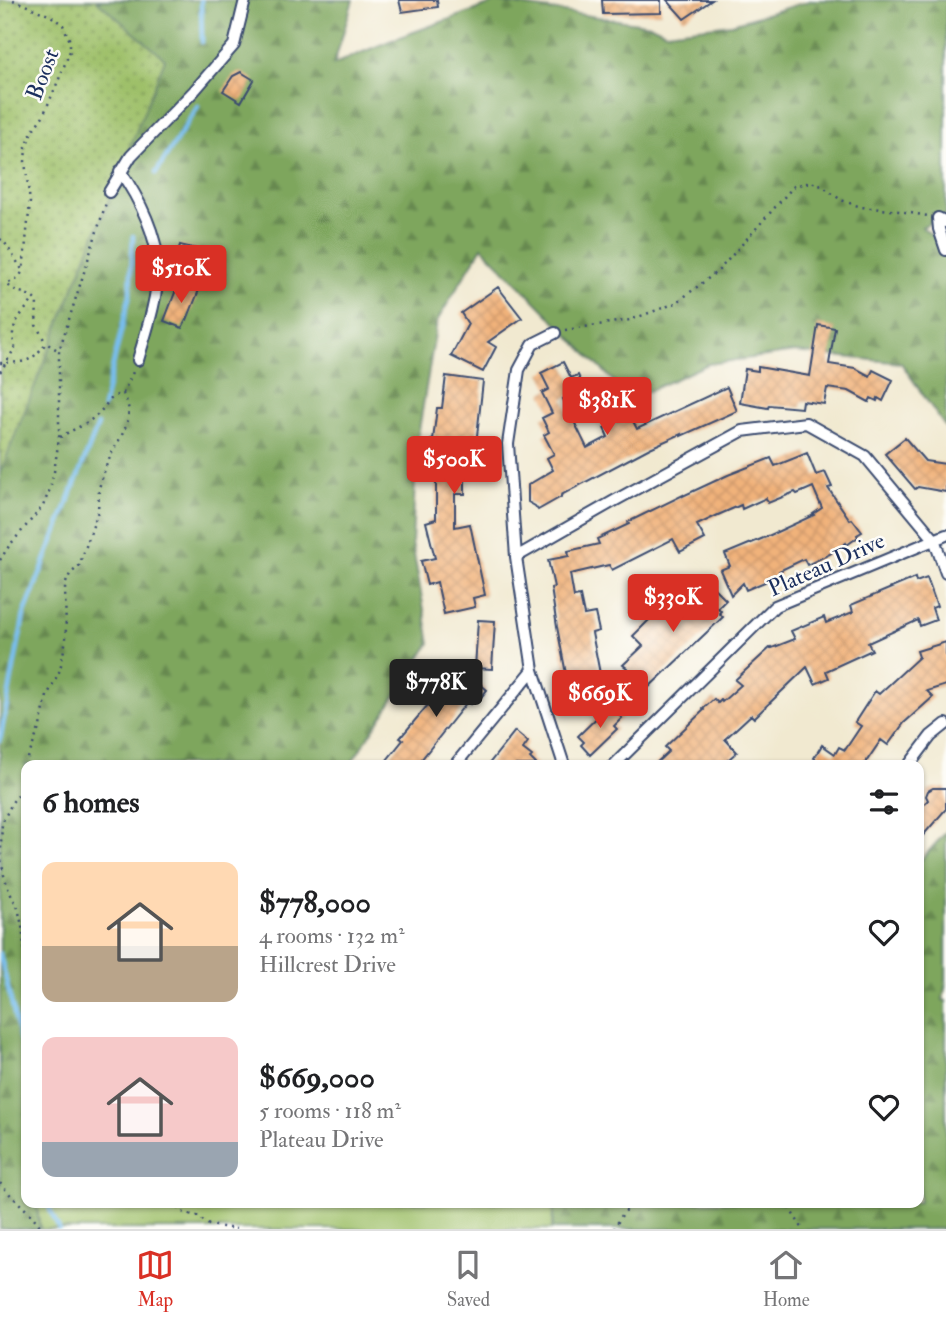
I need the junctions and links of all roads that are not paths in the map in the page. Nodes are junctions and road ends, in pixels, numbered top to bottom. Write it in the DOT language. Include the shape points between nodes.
graph roads {
  1 [pos="245,0"];
  2 [pos="120,172"];
  3 [pos="109,192"];
  4 [pos="942,220"];
  5 [pos="946,250"];
  6 [pos="555,333"];
  7 [pos="138,360"];
  8 [pos="946,535"];
  9 [pos="934,539"];
  10 [pos="516,557"];
  11 [pos="946,573"];
  12 [pos="533,670"];
  13 [pos="946,724"];
  14 [pos="459,760"];
  15 [pos="562,760"];
  16 [pos="619,760"];
  17 [pos="913,760"];
  1 -- 2 [label="street" via="234,45"];
  2 -- 3 [label="street"];
  2 -- 7 [label="street" via="134,190 157,253 155,296"];
  4 -- 5 [label="street" via="939,229"];
  6 -- 10 [label="street" via="533,344 519,370 509,444"];
  8 -- 9 [label="street, Plateau Drive"];
  9 -- 10 [label="street" via="865,456 807,424 742,431"];
  9 -- 11 [label="street"];
  9 -- 16 [label="street, Plateau Drive" via="775,606"];
  10 -- 12 [label="street"];
  12 -- 14 [label="street"];
  12 -- 15 [label="street"];
  13 -- 17 [label="street"];
}
